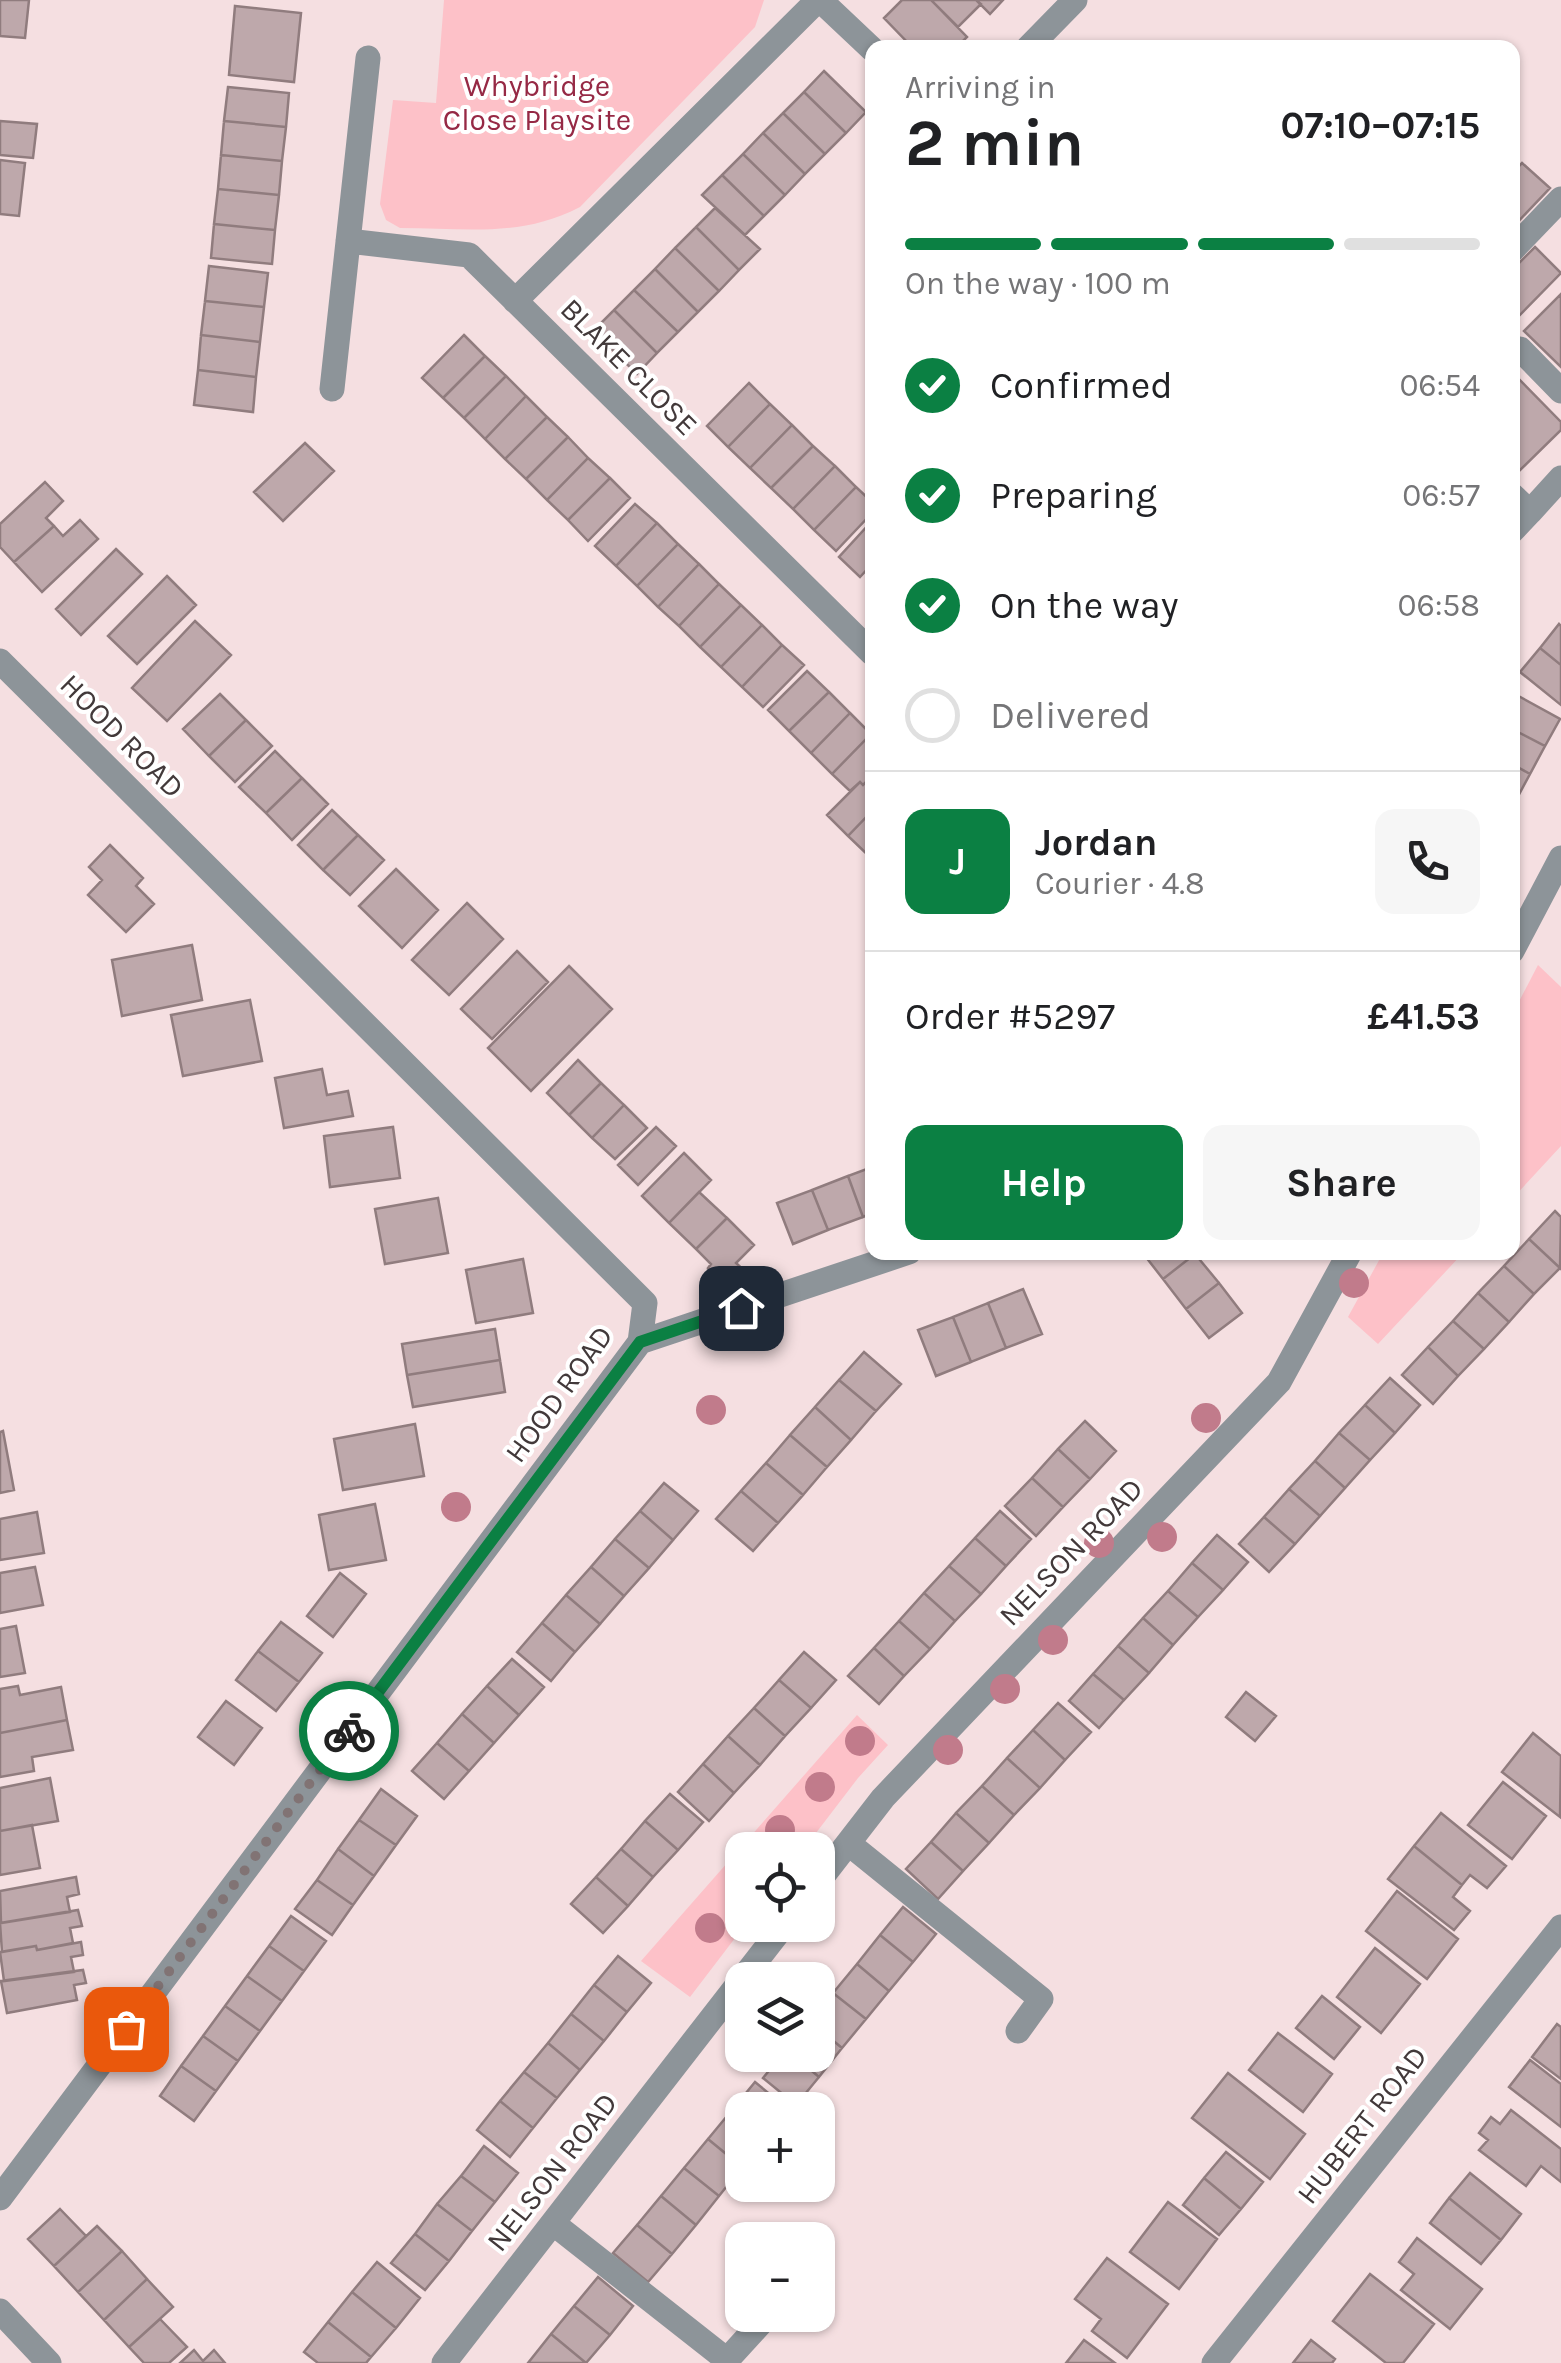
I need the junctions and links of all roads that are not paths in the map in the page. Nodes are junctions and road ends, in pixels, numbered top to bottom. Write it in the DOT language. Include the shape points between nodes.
graph roads {
  1 [pos="819,0"];
  2 [pos="1075,0"];
  3 [pos="1036,40"];
  4 [pos="865,43"];
  5 [pos="368,58"];
  6 [pos="1561,199"];
  7 [pos="348,241"];
  8 [pos="1520,242"];
  9 [pos="515,301"];
  10 [pos="1520,349"];
  11 [pos="332,389"];
  12 [pos="1561,392"];
  13 [pos="1561,478"];
  14 [pos="1520,510"];
  15 [pos="865,647"];
  16 [pos="0,661"];
  17 [pos="1561,858"];
  18 [pos="1520,915"];
  19 [pos="886,1260"];
  20 [pos="1346,1260"];
  21 [pos="640,1342"];
  22 [pos="848,1843"];
  23 [pos="835,1860"];
  24 [pos="1561,1927"];
  25 [pos="771,1942"];
  26 [pos="1018,2031"];
  27 [pos="0,2198"];
  28 [pos="554,2224"];
  29 [pos="0,2311"];
  30 [pos="752,2332"];
  31 [pos="50,2363"];
  32 [pos="444,2363"];
  33 [pos="1214,2363"];
  1 -- 4 [label="street"];
  1 -- 9 [label="street, BLAKE CLOSE"];
  2 -- 3 [label="street"];
  5 -- 7 [label="street"];
  6 -- 8 [label="street"];
  7 -- 9 [label="street" via="469,255"];
  7 -- 11 [label="street"];
  9 -- 15 [label="street, BLAKE CLOSE"];
  10 -- 12 [label="street"];
  13 -- 14 [label="street"];
  16 -- 21 [label="street, HOOD ROAD" via="646,1303"];
  17 -- 18 [label="street"];
  19 -- 21 [label="street"];
  20 -- 22 [label="street, NELSON ROAD" via="1278,1382 882,1798"];
  21 -- 27 [label="street, HOOD ROAD"];
  22 -- 23 [label="street, NELSON ROAD"];
  22 -- 26 [label="street" via="1041,1999"];
  24 -- 33 [label="street, HUBERT ROAD"];
  25 -- 28 [label="street, NELSON ROAD"];
  28 -- 30 [label="street" via="726,2360"];
  28 -- 32 [label="street, NELSON ROAD"];
  29 -- 31 [label="street"];
}
